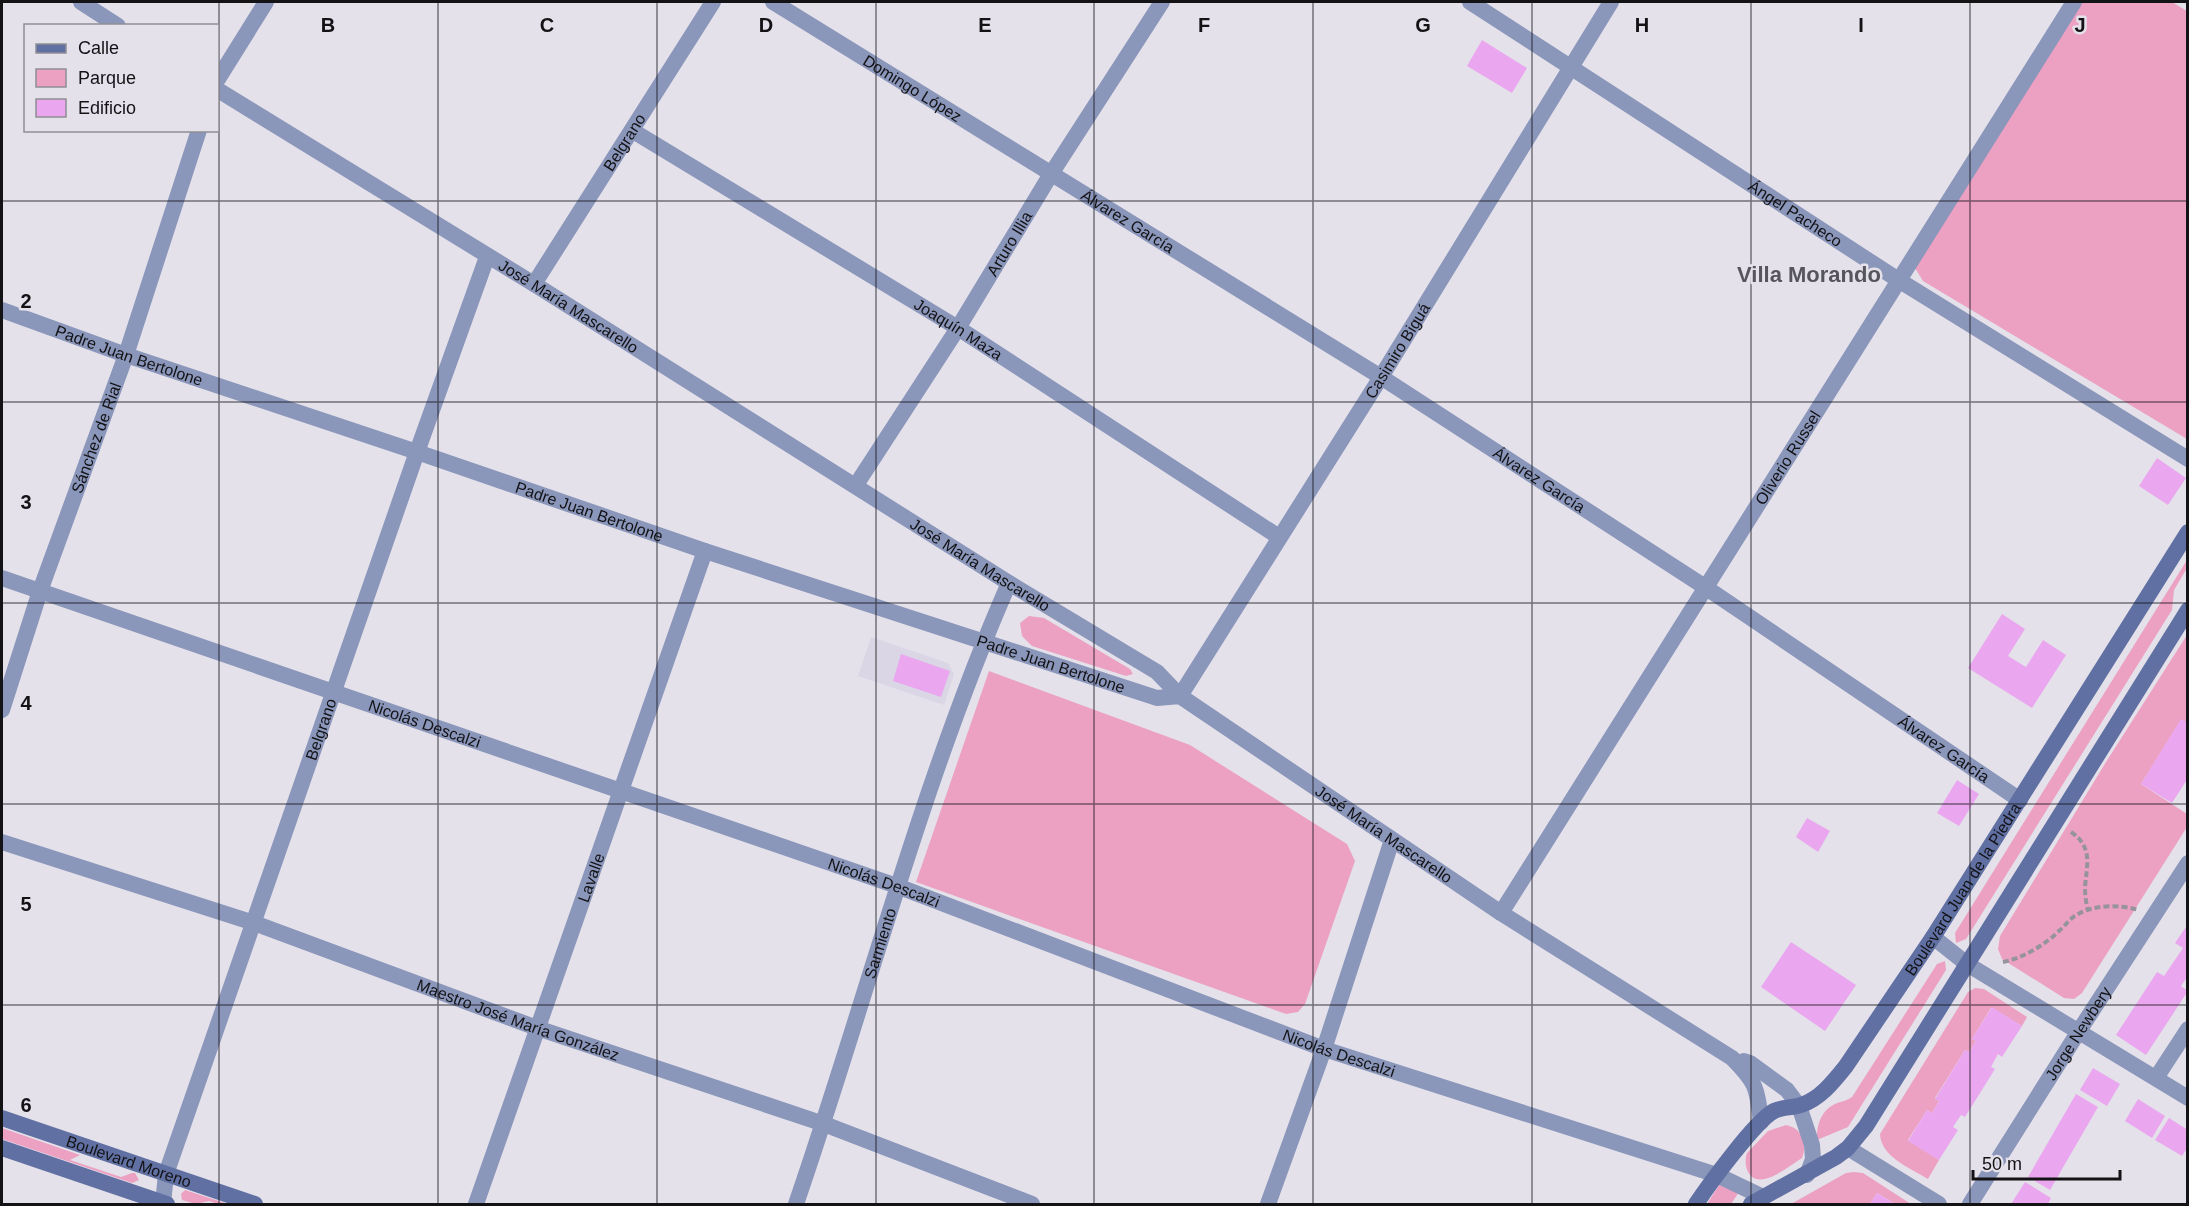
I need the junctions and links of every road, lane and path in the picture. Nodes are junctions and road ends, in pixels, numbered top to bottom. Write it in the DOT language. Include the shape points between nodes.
graph roads {
  1 [pos="81,2"];
  2 [pos="266,2"];
  3 [pos="713,2"];
  4 [pos="772,2"];
  5 [pos="1162,2"];
  6 [pos="1470,2"];
  7 [pos="1611,2"];
  8 [pos="2074,2"];
  9 [pos="115,24"];
  10 [pos="1571,67"];
  11 [pos="219,77"];
  12 [pos="219,91"];
  13 [pos="633,131"];
  14 [pos="197,132"];
  15 [pos="1051,174"];
  16 [pos="487,256"];
  17 [pos="1900,280"];
  18 [pos="534,284"];
  19 [pos="2,310"];
  20 [pos="958,328"];
  21 [pos="126,355"];
  22 [pos="1381,377"];
  23 [pos="417,452"];
  24 [pos="2187,459"];
  25 [pos="856,485"];
  26 [pos="2187,532"];
  27 [pos="1279,537"];
  28 [pos="705,551"];
  29 [pos="2,578"];
  30 [pos="1009,583"];
  31 [pos="1705,587"];
  32 [pos="40,591"];
  33 [pos="2187,610"];
  34 [pos="983,643"];
  35 [pos="334,692"];
  36 [pos="1180,696"];
  37 [pos="2,710"];
  38 [pos="622,792"];
  39 [pos="2020,800"];
  40 [pos="2071,832"];
  41 [pos="1392,840"];
  42 [pos="2,842"];
  43 [pos="2187,863"];
  44 [pos="897,886"];
  45 [pos="2088,911"];
  46 [pos="1501,913"];
  47 [pos="2153,916"];
  48 [pos="254,923"];
  49 [pos="1933,937"];
  50 [pos="2002,962"];
  51 [pos="1967,964"];
  52 [pos="537,1029"];
  53 [pos="2187,1029"];
  54 [pos="2079,1030"];
  55 [pos="1324,1048"];
  56 [pos="1732,1058"];
  57 [pos="2156,1078"];
  58 [pos="2187,1098"];
  59 [pos="1799,1106"];
  60 [pos="2,1118"];
  61 [pos="1761,1122"];
  62 [pos="824,1124"];
  63 [pos="2,1148"];
  64 [pos="1848,1148"];
  65 [pos="166,1174"];
  66 [pos="1717,1175"];
  67 [pos="1807,1175"];
  68 [pos="1757,1201"];
  69 [pos="164,1204"];
  70 [pos="255,1204"];
  71 [pos="476,1204"];
  72 [pos="796,1204"];
  73 [pos="1032,1204"];
  74 [pos="1268,1204"];
  75 [pos="1696,1204"];
  76 [pos="1939,1204"];
  77 [pos="1970,1204"];
  1 -- 9 [label="street"];
  2 -- 11 [label="street"];
  3 -- 13 [label="street, Belgrano"];
  4 -- 15 [label="street, Domingo López"];
  5 -- 15 [label="street, Arturo Illia"];
  6 -- 10 [label="street, Ángel Pacheco"];
  7 -- 10 [label="street, Casimiro Biguá"];
  8 -- 17 [label="street, Oliverio Russel"];
  10 -- 17 [label="street, Ángel Pacheco"];
  10 -- 22 [label="street, Casimiro Biguá"];
  12 -- 16 [label="street, José María Mascarello"];
  13 -- 18 [label="street, Belgrano"];
  13 -- 20 [label="street, Joaquín Maza"];
  14 -- 21 [label="street, Sánchez de Rial"];
  15 -- 20 [label="street, Arturo Illia"];
  15 -- 22 [label="street, Álvarez García"];
  16 -- 18 [label="street, José María Mascarello"];
  16 -- 23 [label="street, Belgrano"];
  17 -- 24 [label="street, Ángel Pacheco"];
  17 -- 31 [label="street, Oliverio Russel"];
  18 -- 25 [label="street, José María Mascarello"];
  19 -- 21 [label="street, Padre Juan Bertolone"];
  20 -- 25 [label="street, Arturo Illia"];
  20 -- 27 [label="street, Joaquín Maza"];
  21 -- 23 [label="street, Padre Juan Bertolone"];
  21 -- 32 [label="street, Sánchez de Rial"];
  22 -- 27 [label="street, Casimiro Biguá"];
  22 -- 31 [label="street, Álvarez García"];
  23 -- 28 [label="street, Padre Juan Bertolone"];
  23 -- 35 [label="street, Belgrano"];
  25 -- 30 [label="street, José María Mascarello"];
  26 -- 39 [label="main road, Boulevard Juan de la Piedra"];
  27 -- 36 [label="street, Casimiro Biguá"];
  28 -- 34 [label="street, Padre Juan Bertolone"];
  28 -- 38 [label="street, Lavalle"];
  29 -- 32 [label="street, Nicolás Descalzi"];
  30 -- 34 [label="street, Sarmiento"];
  30 -- 36 [label="street, José María Mascarello" via="1157,672"];
  31 -- 39 [label="street, Álvarez García"];
  31 -- 46 [label="street, Oliverio Russel"];
  32 -- 35 [label="street, Nicolás Descalzi"];
  32 -- 37 [label="street, Sánchez de Rial"];
  33 -- 51 [label="main road"];
  34 -- 36 [label="street, Padre Juan Bertolone" via="1157,698"];
  34 -- 44 [label="street, Sarmiento"];
  35 -- 38 [label="street, Nicolás Descalzi"];
  35 -- 48 [label="street, Belgrano"];
  36 -- 41 [label="street, José María Mascarello"];
  38 -- 44 [label="street, Nicolás Descalzi"];
  38 -- 52 [label="street, Lavalle"];
  39 -- 49 [label="main road, Boulevard Juan de la Piedra"];
  40 -- 45 [label="path" via="2080,838 2087,857"];
  41 -- 46 [label="street, José María Mascarello"];
  41 -- 55 [label="street"];
  42 -- 48 [label="street, Maestro José María González"];
  43 -- 47 [label="street, Jorge Newbery"];
  44 -- 55 [label="street, Nicolás Descalzi"];
  44 -- 62 [label="street, Sarmiento"];
  45 -- 47 [label="path" via="2101,907 2131,908"];
  45 -- 50 [label="path" via="2069,920 2036,948"];
  46 -- 56 [label="street, José María Mascarello"];
  47 -- 54 [label="street, Jorge Newbery"];
  48 -- 52 [label="street, Maestro José María González"];
  48 -- 65 [label="street, Belgrano"];
  49 -- 51 [label="street"];
  49 -- 59 [label="main road, Boulevard Juan de la Piedra" via="1833,1083"];
  51 -- 54 [label="street"];
  51 -- 64 [label="main road" via="1866,1126"];
  52 -- 62 [label="street, Maestro José María González"];
  52 -- 71 [label="street, Lavalle"];
  53 -- 57 [label="street"];
  54 -- 57 [label="street"];
  54 -- 77 [label="street, Jorge Newbery"];
  55 -- 66 [label="street, Nicolás Descalzi"];
  55 -- 74 [label="street"];
  56 -- 59 [label="street" via="1750,1063 1787,1090"];
  56 -- 61 [label="street" via="1751,1077"];
  57 -- 58 [label="street"];
  59 -- 61 [label="main road, Boulevard Juan de la Piedra" via="1773,1112"];
  59 -- 67 [label="street" via="1812,1145"];
  60 -- 65 [label="main road, Boulevard Moreno"];
  61 -- 66 [label="main road, Boulevard Juan de la Piedra"];
  62 -- 72 [label="street, Sarmiento"];
  62 -- 73 [label="street, Maestro José María González"];
  63 -- 69 [label="main road, Boulevard Moreno"];
  64 -- 67 [label="main road"];
  64 -- 76 [label="street"];
  65 -- 69 [label="street, Belgrano"];
  65 -- 70 [label="main road, Boulevard Moreno"];
  66 -- 68 [label="street, Nicolás Descalzi"];
  66 -- 75 [label="main road, Boulevard Juan de la Piedra"];
  67 -- 68 [label="main road"];
}
